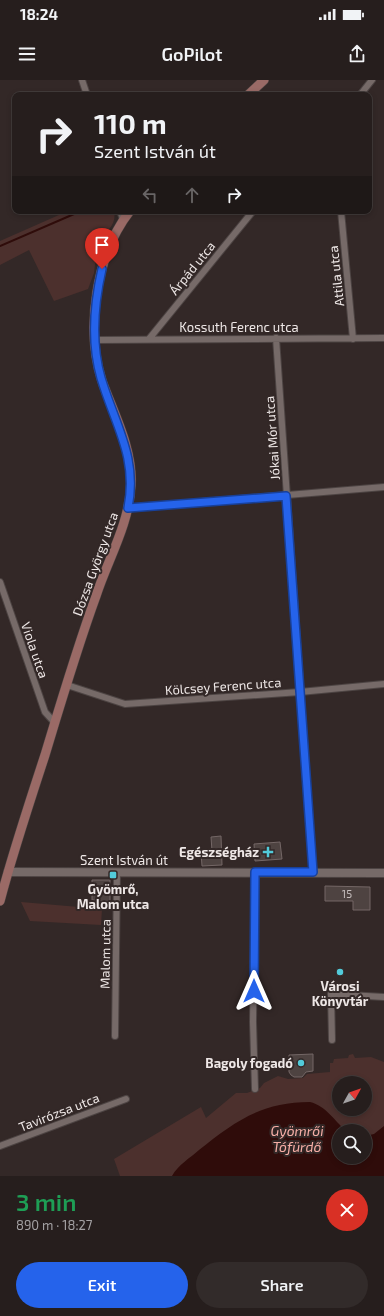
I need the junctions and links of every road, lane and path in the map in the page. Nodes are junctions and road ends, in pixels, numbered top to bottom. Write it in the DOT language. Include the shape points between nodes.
graph roads {
  1 [pos="82,80"];
  2 [pos="264,80"];
  3 [pos="372,80"];
  4 [pos="86,92"];
  5 [pos="251,92"];
  6 [pos="362,92"];
  7 [pos="250,214"];
  8 [pos="341,214"];
  9 [pos="122,215"];
  10 [pos="276,338"];
  11 [pos="353,338"];
  12 [pos="384,338"];
  13 [pos="149,339"];
  14 [pos="95,340"];
  15 [pos="384,487"];
  16 [pos="286,496"];
  17 [pos="128,508"];
  18 [pos="0,582"];
  19 [pos="384,684"];
  20 [pos="67,685"];
  21 [pos="300,692"];
  22 [pos="55,723"];
  23 [pos="8,872"];
  24 [pos="117,872"];
  25 [pos="255,872"];
  26 [pos="313,872"];
  27 [pos="384,873"];
  28 [pos="2,890"];
  29 [pos="0,901"];
  30 [pos="384,997"];
  31 [pos="115,1036"];
  32 [pos="332,1040"];
  33 [pos="255,1089"];
  34 [pos="126,1099"];
  35 [pos="0,1146"];
  1 -- 4 [label="street"];
  2 -- 5 [label="main road"];
  3 -- 6 [label="street"];
  7 -- 13 [label="street, Árpád utca"];
  8 -- 11 [label="street, Attila utca"];
  9 -- 14 [label="main road, Dózsa György utca" via="103,263 97,297"];
  10 -- 11 [label="street, Kossuth Ferenc utca"];
  10 -- 13 [label="street, Kossuth Ferenc utca"];
  10 -- 16 [label="street, Jókai Mór utca"];
  11 -- 12 [label="street, Kossuth Ferenc utca"];
  13 -- 14 [label="street, Kossuth Ferenc utca"];
  14 -- 17 [label="main road, Dózsa György utca" via="102,378 130,464"];
  15 -- 16 [label="street"];
  16 -- 17 [label="street"];
  16 -- 21 [label="street, Jókai Mór utca"];
  17 -- 20 [label="main road, Dózsa György utca" via="122,531 96,594"];
  18 -- 22 [label="street, Viola utca" via="45,712"];
  19 -- 21 [label="street, Kölcsey Ferenc utca"];
  20 -- 21 [label="street, Kölcsey Ferenc utca" via="125,704"];
  20 -- 22 [label="main road, Dózsa György utca"];
  21 -- 26 [label="street, Jókai Mór utca"];
  22 -- 23 [label="main road, Dózsa György utca"];
  23 -- 24 [label="street, Szent István út"];
  23 -- 28 [label="main road, Dózsa György utca"];
  24 -- 25 [label="street, Szent István út"];
  24 -- 31 [label="street, Malom utca"];
  25 -- 26 [label="street, Szent István út"];
  25 -- 33 [label="street"];
  26 -- 27 [label="street, Szent István út"];
  28 -- 29 [label="main road, Dózsa György utca"];
  30 -- 32 [label="street" via="331,994"];
  34 -- 35 [label="street, Tavirózsa utca"];
}
